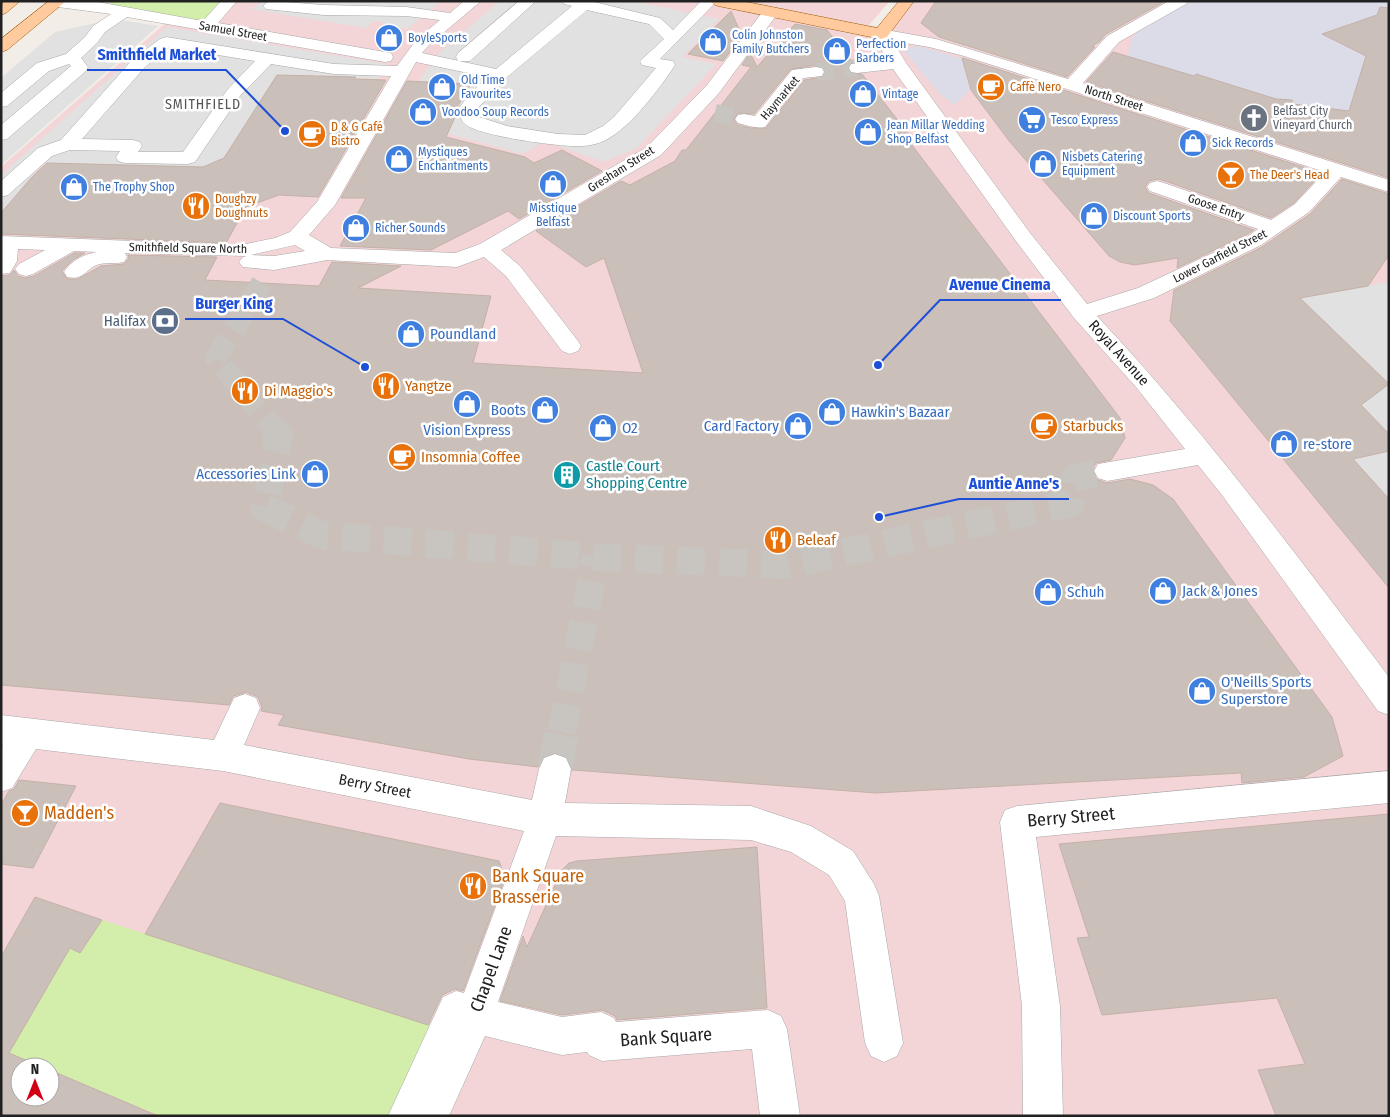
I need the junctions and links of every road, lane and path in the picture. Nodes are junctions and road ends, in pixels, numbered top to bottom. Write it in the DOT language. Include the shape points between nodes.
graph roads {
  1 [pos="13,1"];
  2 [pos="230,1"];
  3 [pos="437,1"];
  4 [pos="529,1"];
  5 [pos="710,1"];
  6 [pos="718,1"];
  7 [pos="907,1"];
  8 [pos="1181,1"];
  9 [pos="58,2"];
  10 [pos="576,3"];
  11 [pos="270,6"];
  12 [pos="463,9"];
  13 [pos="1,10"];
  14 [pos="124,12"];
  15 [pos="770,13"];
  16 [pos="207,26"];
  17 [pos="881,34"];
  18 [pos="673,39"];
  19 [pos="1,46"];
  20 [pos="464,57"];
  21 [pos="72,58"];
  22 [pos="267,59"];
  23 [pos="407,63"];
  24 [pos="898,64"];
  25 [pos="857,68"];
  26 [pos="816,72"];
  27 [pos="496,80"];
  28 [pos="1072,85"];
  29 [pos="1,102"];
  30 [pos="695,108"];
  31 [pos="716,113"];
  32 [pos="744,119"];
  33 [pos="1,135"];
  34 [pos="68,144"];
  35 [pos="1338,169"];
  36 [pos="1158,186"];
  37 [pos="1389,186"];
  38 [pos="1,191"];
  39 [pos="1275,228"];
  40 [pos="297,236"];
  41 [pos="5,242"];
  42 [pos="77,245"];
  43 [pos="487,249"];
  44 [pos="327,254"];
  45 [pos="274,264"];
  46 [pos="3,268"];
  47 [pos="34,270"];
  48 [pos="75,272"];
  49 [pos="262,283"];
  50 [pos="1082,313"];
  51 [pos="570,346"];
  52 [pos="1204,455"];
  53 [pos="1107,471"];
  54 [pos="1389,701"];
  55 [pos="245,708"];
  56 [pos="14,732"];
  57 [pos="222,756"];
  58 [pos="555,769"];
  59 [pos="1,777"];
  60 [pos="1389,787"];
  61 [pos="545,819"];
  62 [pos="475,1016"];
  63 [pos="884,1043"];
  64 [pos="408,1116"];
  65 [pos="429,1116"];
  66 [pos="780,1116"];
  67 [pos="1043,1116"];
  1 -- 13 [label="main road"];
  2 -- 16 [label="street"];
  3 -- 12 [label="street"];
  4 -- 20 [label="street"];
  5 -- 18 [label="street"];
  6 -- 15 [label="main road, North Street"];
  7 -- 17 [label="main road"];
  8 -- 28 [label="street" via="1113,39"];
  9 -- 14 [label="street, Samuel Street"];
  9 -- 19 [label="main road"];
  10 -- 18 [label="street" via="654,21"];
  10 -- 27 [label="street"];
  11 -- 12 [label="street" via="429,12"];
  12 -- 23 [label="street" via="423,42"];
  14 -- 16 [label="street, Samuel Street"];
  14 -- 21 [label="street" via="99,28 92,40"];
  15 -- 17 [label="main road, North Street"];
  15 -- 30 [label="street, Gresham Street"];
  16 -- 23 [label="street, Samuel Street"];
  17 -- 24 [label="street, Royal Avenue"];
  17 -- 28 [label="street, North Street" via="930,42"];
  18 -- 27 [label="street" via="648,61 667,65 621,120 601,136 588,140 508,132 476,123 468,115 469,105"];
  21 -- 29 [label="street" via="43,67"];
  21 -- 33 [label="street" via="80,67"];
  22 -- 23 [label="street" via="334,69"];
  22 -- 34 [label="street" via="166,42 139,63"];
  22 -- 34 [label="street" via="238,87 188,158 125,157 133,146"];
  23 -- 27 [label="street"];
  23 -- 40 [label="street" via="325,205"];
  24 -- 25 [label="street"];
  24 -- 50 [label="street, Royal Avenue"];
  26 -- 32 [label="street, Haymarket" via="798,74 759,123"];
  28 -- 35 [label="street, North Street"];
  30 -- 31 [label="street"];
  30 -- 43 [label="street, Gresham Street" via="654,151"];
  34 -- 38 [label="street" via="45,152"];
  35 -- 37 [label="street, North Street"];
  35 -- 39 [label="street, Lower Garfield Street" via="1302,208"];
  36 -- 39 [label="street, Goose Entry"];
  39 -- 50 [label="street, Lower Garfield Street" via="1146,293"];
  40 -- 42 [label="street, Smithfield Square North" via="281,243 241,251"];
  40 -- 44 [label="street"];
  41 -- 42 [label="street, Smithfield Square North"];
  41 -- 46 [label="street" via="8,261"];
  42 -- 47 [label="street"];
  43 -- 44 [label="street, Gresham Street" via="457,260"];
  43 -- 51 [label="street" via="513,271"];
  44 -- 45 [label="street"];
  45 -- 48 [label="street" via="103,256 82,264"];
  45 -- 49 [label="street"];
  50 -- 52 [label="street, Royal Avenue" via="1144,381"];
  52 -- 53 [label="street"];
  52 -- 54 [label="street, Royal Avenue"];
  55 -- 57 [label="street"];
  56 -- 57 [label="street, Berry Street"];
  56 -- 59 [label="street"];
  57 -- 61 [label="street, Berry Street"];
  58 -- 61 [label="street, Chapel Lane"];
  60 -- 67 [label="street, Berry Street" via="1017,822 1041,1006"];
  61 -- 62 [label="street, Chapel Lane"];
  61 -- 63 [label="street, Berry Street" via="751,823 799,838 841,863 862,896"];
  62 -- 64 [label="street, Bank Square" via="456,1010"];
  62 -- 65 [label="street, Chapel Lane"];
  62 -- 66 [label="street, Bank Square" via="562,1036 601,1031 602,1042 768,1029"];
}
